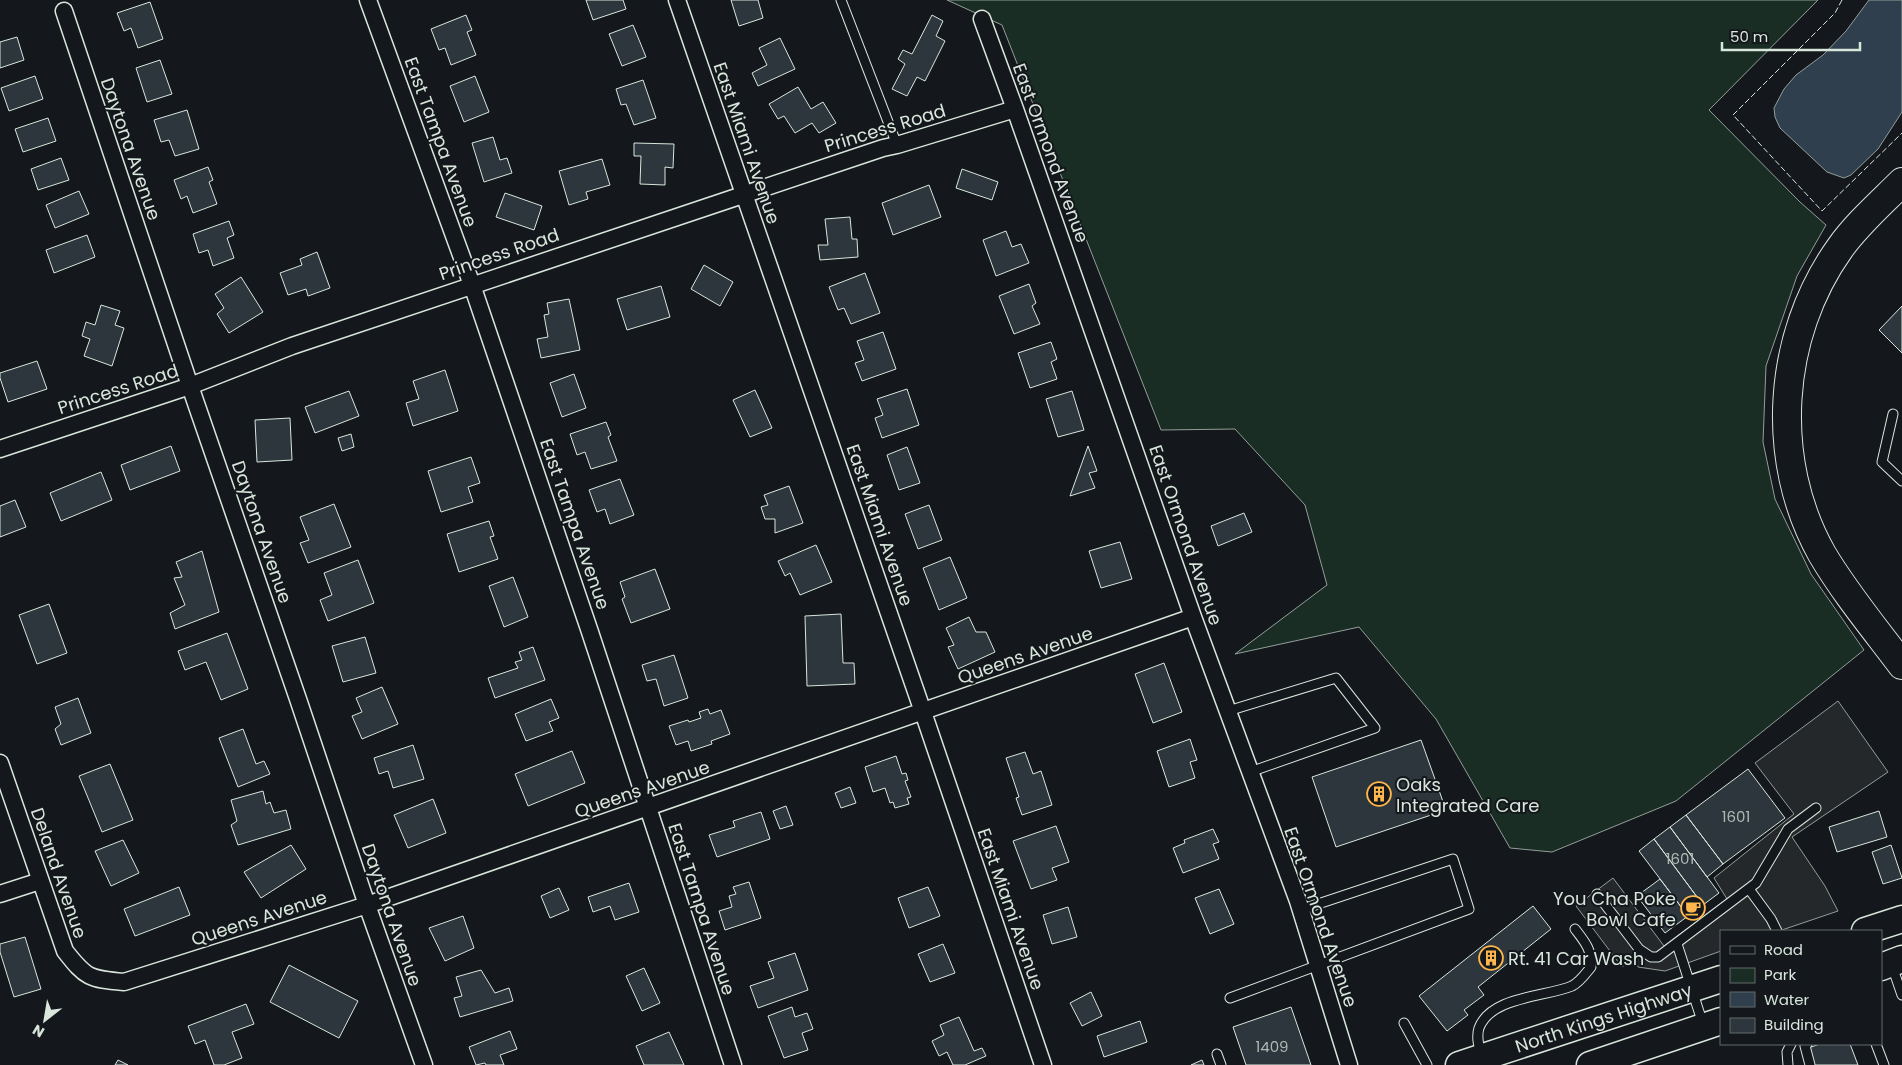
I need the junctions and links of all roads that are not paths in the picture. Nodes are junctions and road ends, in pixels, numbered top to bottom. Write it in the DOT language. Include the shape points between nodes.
graph roads {
  1 [pos="368,0"];
  2 [pos="677,0"];
  3 [pos="840,0"];
  4 [pos="64,11"];
  5 [pos="982,19"];
  6 [pos="1015,109"];
  7 [pos="897,145"];
  8 [pos="1902,182"];
  9 [pos="744,194"];
  10 [pos="472,285"];
  11 [pos="190,386"];
  12 [pos="1893,414"];
  13 [pos="0,450"];
  14 [pos="1902,481"];
  15 [pos="1193,617"];
  16 [pos="1902,665"];
  17 [pos="1228,711"];
  18 [pos="923,712"];
  19 [pos="0,763"];
  20 [pos="1250,772"];
  21 [pos="648,808"];
  22 [pos="1816,808"];
  23 [pos="40,881"];
  24 [pos="1748,889"];
  25 [pos="0,894"];
  26 [pos="1597,894"];
  27 [pos="367,905"];
  28 [pos="1300,910"];
  29 [pos="1902,919"];
  30 [pos="1575,929"];
  31 [pos="1776,930"];
  32 [pos="1868,930"];
  33 [pos="1676,944"];
  34 [pos="1891,963"];
  35 [pos="1318,966"];
  36 [pos="1720,979"];
  37 [pos="100,980"];
  38 [pos="1692,989"];
  39 [pos="1902,995"];
  40 [pos="1230,998"];
  41 [pos="1404,1023"];
  42 [pos="1712,1024"];
  43 [pos="1790,1045"];
  44 [pos="1806,1045"];
  45 [pos="1876,1045"];
  46 [pos="1217,1054"];
  47 [pos="1475,1062"];
  48 [pos="424,1065"];
  49 [pos="733,1065"];
  50 [pos="1043,1065"];
  51 [pos="1221,1065"];
  52 [pos="1349,1065"];
  53 [pos="1427,1065"];
  54 [pos="1593,1065"];
  55 [pos="1788,1065"];
  56 [pos="1810,1065"];
  57 [pos="1884,1065"];
  1 -- 10 [label="street, East Tampa Avenue"];
  2 -- 9 [label="street, East Miami Avenue"];
  3 -- 7 [label="lane"];
  4 -- 11 [label="street, Daytona Avenue"];
  5 -- 6 [label="street, East Ormond Avenue"];
  6 -- 7 [label="street, Princess Road"];
  6 -- 15 [label="street, East Ormond Avenue"];
  7 -- 9 [label="street, Princess Road"];
  8 -- 16 [label="highway" via="1840,247 1826,270 1795,345 1786,412 1792,472 1810,530 1837,577"];
  9 -- 10 [label="street, Princess Road"];
  9 -- 18 [label="street, East Miami Avenue"];
  10 -- 11 [label="street, Princess Road" via="292,346"];
  10 -- 21 [label="street, East Tampa Avenue"];
  11 -- 13 [label="street, Princess Road"];
  11 -- 27 [label="street, Daytona Avenue"];
  12 -- 14 [label="lane" via="1882,462"];
  15 -- 17 [label="street, East Ormond Avenue"];
  15 -- 18 [label="street, Queens Avenue"];
  17 -- 20 [label="street, East Ormond Avenue"];
  17 -- 20 [label="lane" via="1336,678 1375,728"];
  18 -- 21 [label="street, Queens Avenue"];
  18 -- 50 [label="street, East Miami Avenue"];
  19 -- 23 [label="street, Deland Avenue"];
  20 -- 28 [label="street, East Ormond Avenue"];
  21 -- 27 [label="street, Queens Avenue"];
  21 -- 49 [label="street, East Tampa Avenue"];
  22 -- 24 [label="lane" via="1788,829 1756,883"];
  23 -- 25 [label="street"];
  23 -- 37 [label="street, Deland Avenue" via="65,951 82,972"];
  24 -- 31 [label="lane"];
  24 -- 33 [label="lane"];
  26 -- 33 [label="lane" via="1645,954 1658,957"];
  27 -- 37 [label="street, Queens Avenue" via="124,982"];
  27 -- 48 [label="street, Daytona Avenue"];
  28 -- 35 [label="street, East Ormond Avenue"];
  28 -- 35 [label="lane" via="1453,859 1469,909"];
  29 -- 32 [label="main road"];
  30 -- 47 [label="lane" via="1588,945 1591,967 1572,985 1513,1001 1488,1015 1479,1028"];
  33 -- 38 [label="lane"];
  34 -- 39 [label="lane"];
  35 -- 40 [label="lane"];
  35 -- 52 [label="street, East Ormond Avenue"];
  36 -- 38 [label="main road, North Kings Highway"];
  38 -- 42 [label="lane"];
  38 -- 47 [label="main road, North Kings Highway"];
  41 -- 53 [label="lane"];
  42 -- 54 [label="main road"];
  43 -- 55 [label="lane" via="1787,1052"];
  44 -- 56 [label="lane"];
  45 -- 57 [label="lane"];
  46 -- 51 [label="lane"];
}
